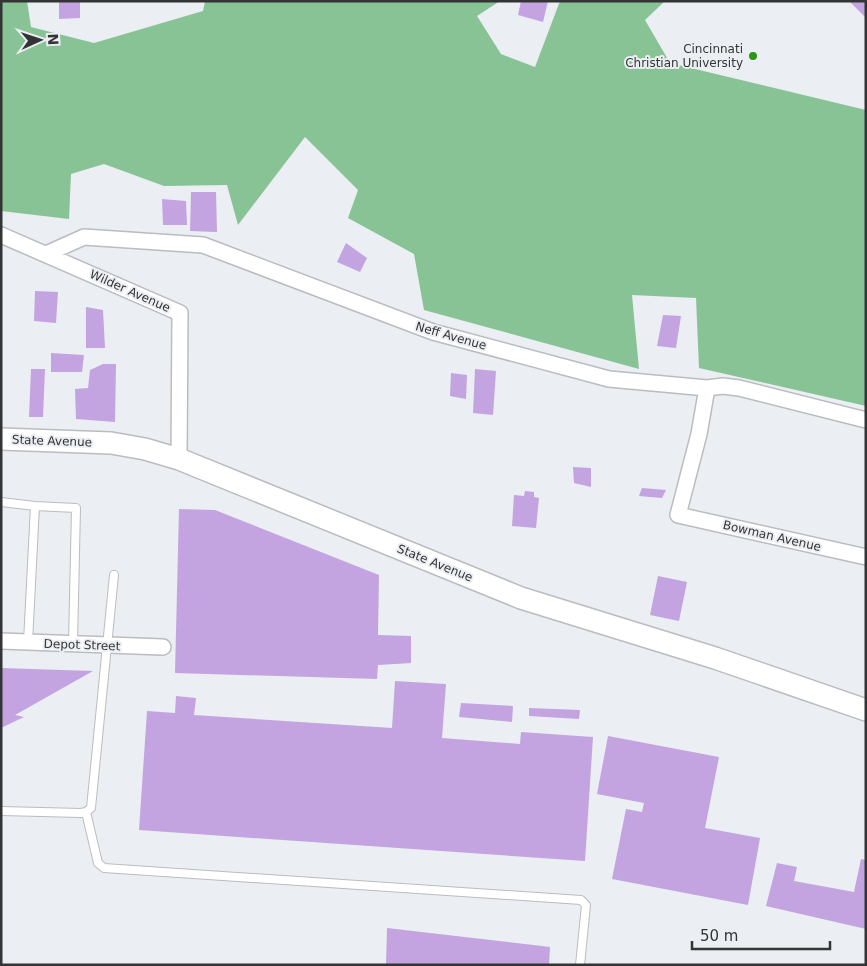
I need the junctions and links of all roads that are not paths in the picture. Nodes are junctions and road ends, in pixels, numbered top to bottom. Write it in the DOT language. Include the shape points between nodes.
graph roads {
  1 [pos="1,235"];
  2 [pos="46,254"];
  3 [pos="707,388"];
  4 [pos="866,420"];
  5 [pos="1,440"];
  6 [pos="178,459"];
  7 [pos="1,502"];
  8 [pos="35,506"];
  9 [pos="866,557"];
  10 [pos="114,575"];
  11 [pos="1,642"];
  12 [pos="28,642"];
  13 [pos="73,644"];
  14 [pos="105,646"];
  15 [pos="163,647"];
  16 [pos="866,710"];
  17 [pos="1,812"];
  18 [pos="86,812"];
  19 [pos="580,965"];
  1 -- 2 [label="street, Wilder Avenue"];
  2 -- 3 [label="street, Neff Avenue" via="84,237 203,245 433,332 609,379"];
  2 -- 6 [label="street, Wilder Avenue" via="180,313"];
  3 -- 4 [label="street, Neff Avenue" via="739,388"];
  3 -- 9 [label="street, Bowman Avenue" via="700,434 678,515"];
  5 -- 6 [label="main road, State Avenue" via="111,443"];
  6 -- 16 [label="main road, State Avenue" via="521,598 715,658"];
  7 -- 8 [label="lane"];
  8 -- 12 [label="lane"];
  8 -- 13 [label="lane" via="76,508"];
  10 -- 14 [label="lane"];
  11 -- 12 [label="street, Depot Street"];
  12 -- 13 [label="street, Depot Street"];
  13 -- 14 [label="street, Depot Street"];
  14 -- 15 [label="street, Depot Street"];
  14 -- 18 [label="lane" via="91,808"];
  17 -- 18 [label="lane"];
  18 -- 19 [label="lane" via="98,863 104,868 581,900 586,906"];
}
